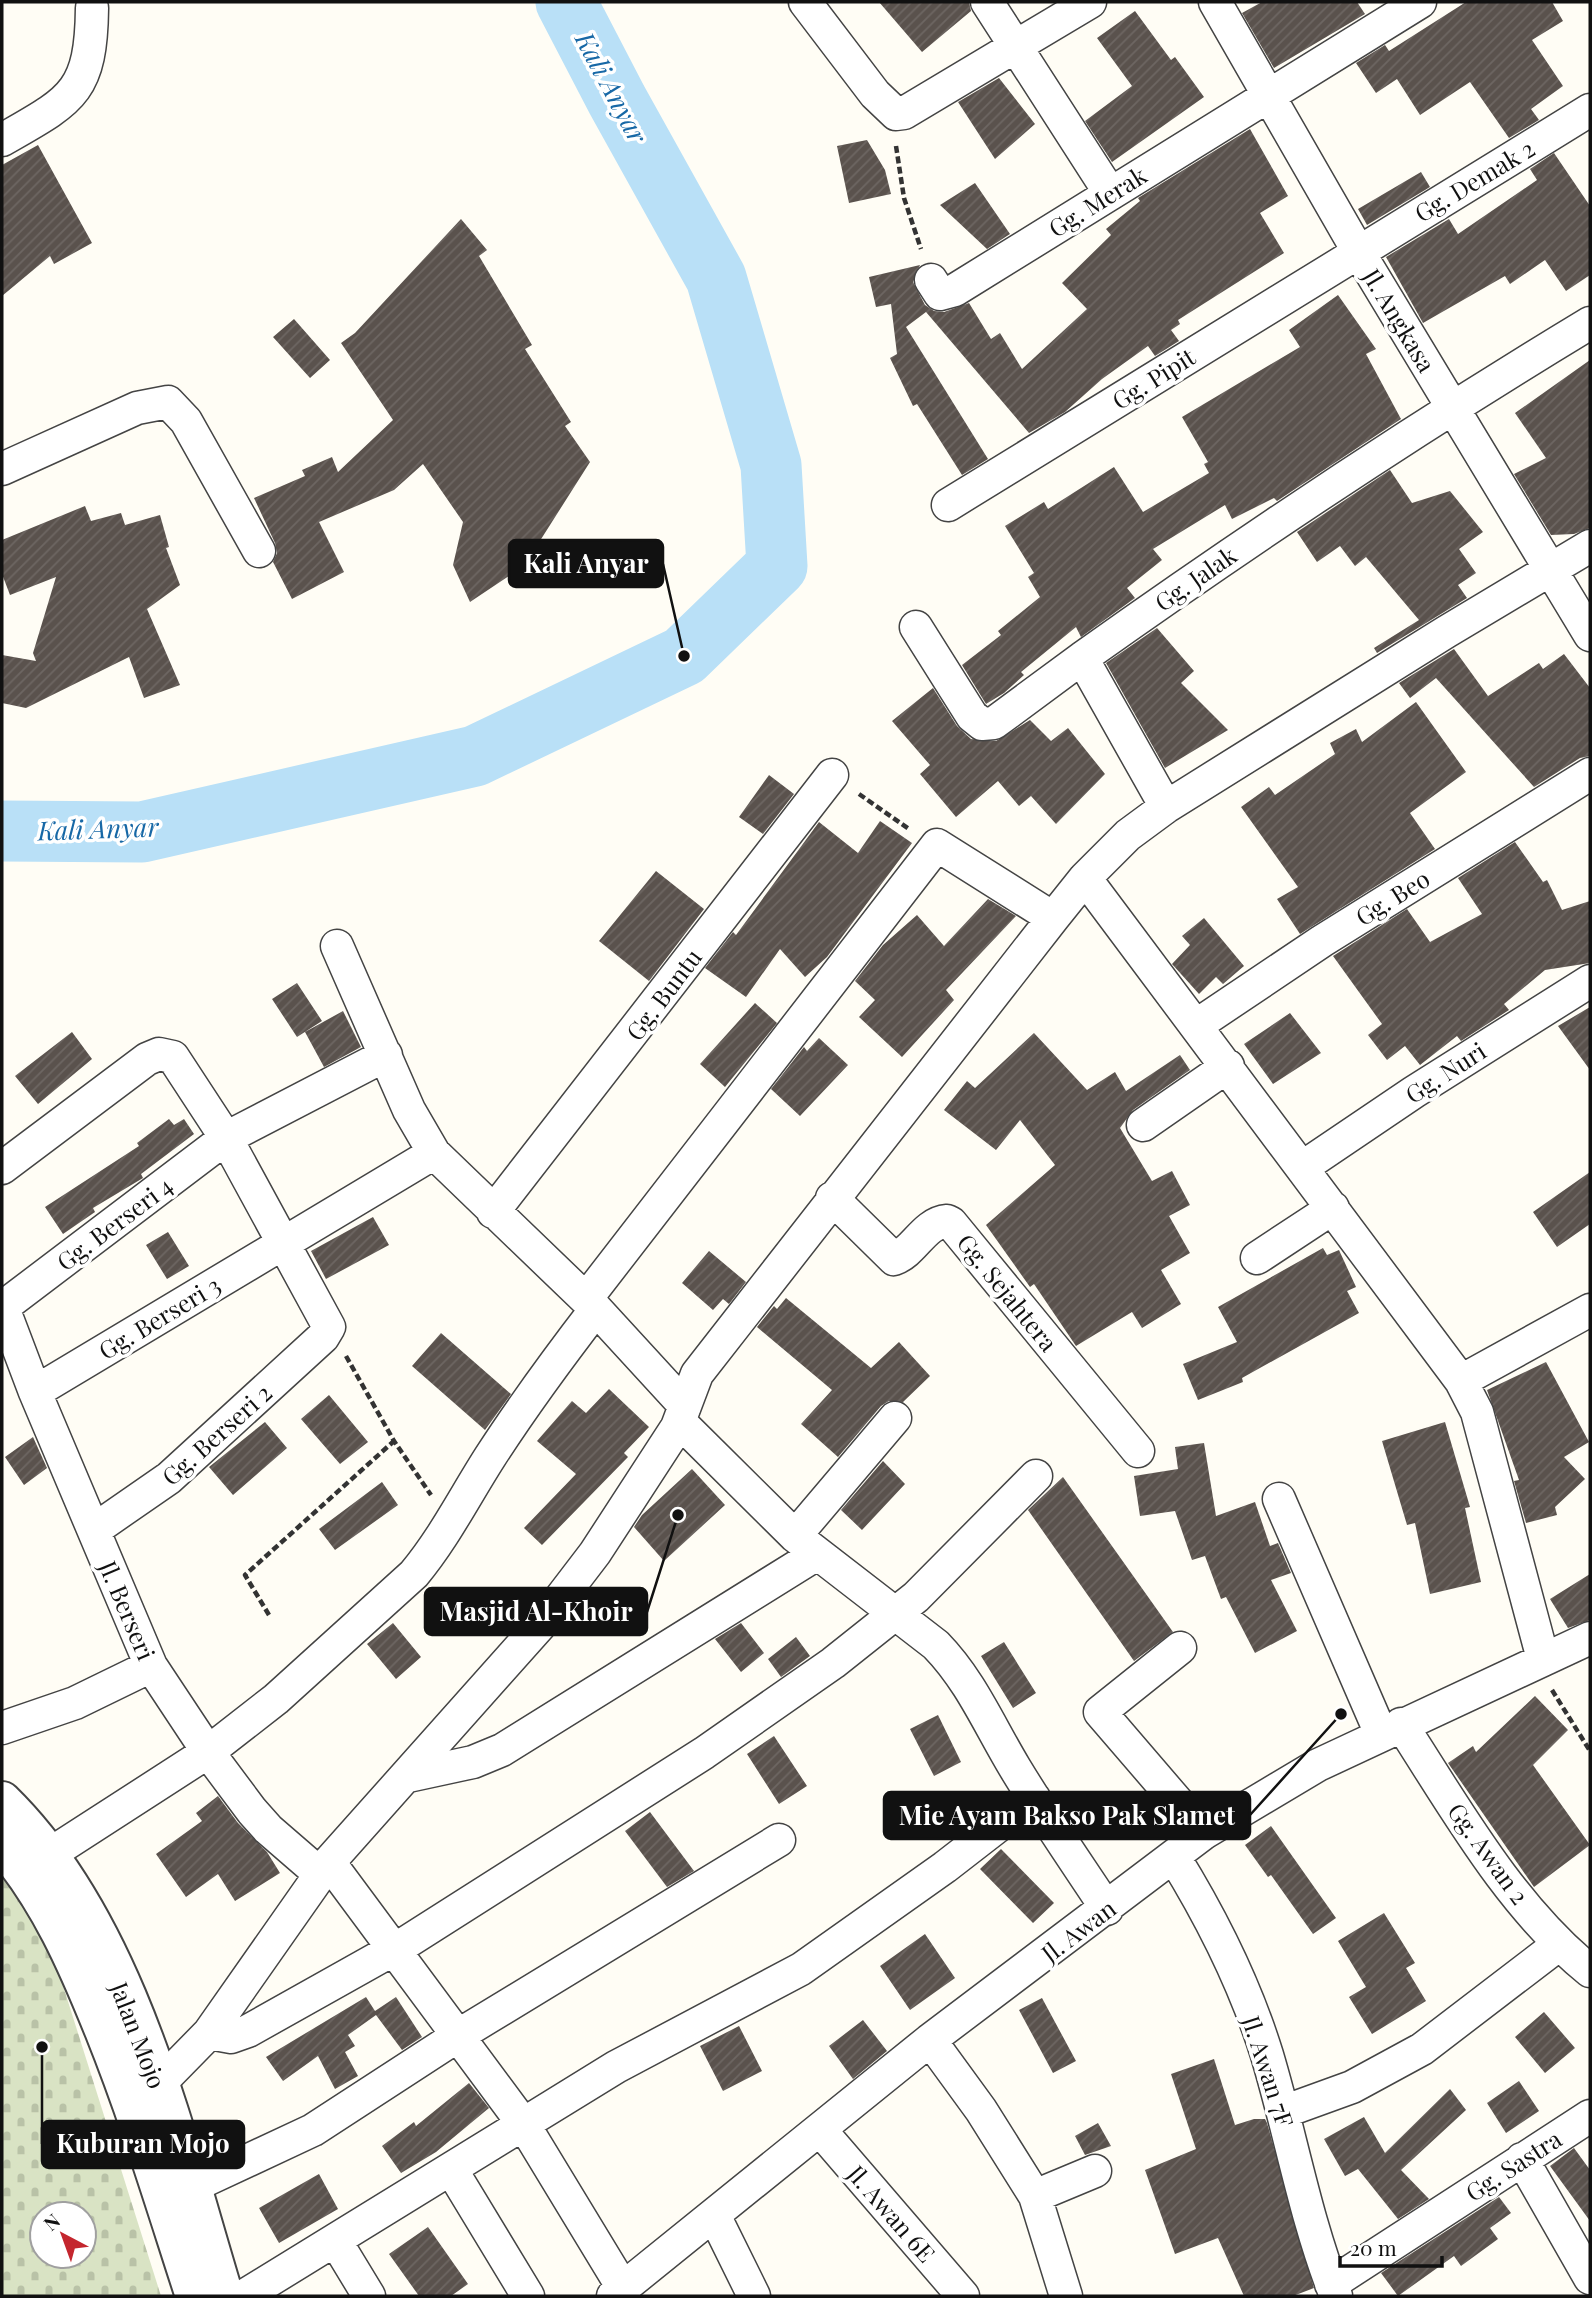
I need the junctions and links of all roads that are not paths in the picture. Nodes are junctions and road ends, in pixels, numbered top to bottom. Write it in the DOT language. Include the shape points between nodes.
graph roads {
  1 [pos="805,2"];
  2 [pos="987,2"];
  3 [pos="1090,2"];
  4 [pos="1215,2"];
  5 [pos="1420,2"];
  6 [pos="92,8"];
  7 [pos="1013,46"];
  8 [pos="1268,97"];
  9 [pos="1590,110"];
  10 [pos="2,140"];
  11 [pos="1110,193"];
  12 [pos="1358,251"];
  13 [pos="931,280"];
  14 [pos="1590,323"];
  15 [pos="1453,406"];
  16 [pos="2,469"];
  17 [pos="947,505"];
  18 [pos="1590,546"];
  19 [pos="259,551"];
  20 [pos="1552,570"];
  21 [pos="916,627"];
  22 [pos="1590,635"];
  23 [pos="1082,658"];
  24 [pos="1590,774"];
  25 [pos="832,775"];
  26 [pos="1166,807"];
  27 [pos="1085,878"];
  28 [pos="1053,918"];
  29 [pos="337,947"];
  30 [pos="1590,981"];
  31 [pos="1197,1025"];
  32 [pos="386,1055"];
  33 [pos="1228,1066"];
  34 [pos="1143,1125"];
  35 [pos="226,1138"];
  36 [pos="434,1153"];
  37 [pos="1303,1167"];
  38 [pos="2,1168"];
  39 [pos="832,1198"];
  40 [pos="1333,1208"];
  41 [pos="492,1212"];
  42 [pos="282,1242"];
  43 [pos="1257,1258"];
  44 [pos="591,1304"];
  45 [pos="2,1306"];
  46 [pos="1590,1310"];
  47 [pos="1461,1381"];
  48 [pos="35,1392"];
  49 [pos="682,1414"];
  50 [pos="895,1418"];
  51 [pos="1138,1451"];
  52 [pos="1036,1476"];
  53 [pos="1279,1499"];
  54 [pos="94,1530"];
  55 [pos="806,1545"];
  56 [pos="895,1615"];
  57 [pos="1590,1638"];
  58 [pos="1180,1648"];
  59 [pos="1543,1660"];
  60 [pos="151,1666"];
  61 [pos="2,1728"];
  62 [pos="1391,1729"];
  63 [pos="208,1752"];
  64 [pos="408,1776"];
  65 [pos="1034,1798"];
  66 [pos="2,1801"];
  67 [pos="1204,1833"];
  68 [pos="779,1840"];
  69 [pos="2,1844"];
  70 [pos="50,1854"];
  71 [pos="1174,1857"];
  72 [pos="325,1868"];
  73 [pos="1107,1909"];
  74 [pos="1558,1945"];
  75 [pos="396,1948"];
  76 [pos="1590,1971"];
  77 [pos="209,2033"];
  78 [pos="459,2035"];
  79 [pos="930,2040"];
  80 [pos="146,2092"];
  81 [pos="1283,2112"];
  82 [pos="1590,2116"];
  83 [pos="524,2125"];
  84 [pos="821,2131"];
  85 [pos="1522,2159"];
  86 [pos="452,2169"];
  87 [pos="1095,2171"];
  88 [pos="191,2187"];
  89 [pos="1035,2196"];
  90 [pos="714,2215"];
  91 [pos="335,2240"];
  92 [pos="1590,2278"];
  93 [pos="1334,2290"];
  94 [pos="616,2294"];
  95 [pos="195,2296"];
  96 [pos="224,2296"];
  97 [pos="244,2296"];
  98 [pos="369,2296"];
  99 [pos="528,2296"];
  100 [pos="754,2296"];
  101 [pos="963,2296"];
  102 [pos="1066,2296"];
  1 -- 7 [label="street" via="875,94 896,114"];
  2 -- 7 [label="street"];
  3 -- 7 [label="street"];
  4 -- 8 [label="street, Jl. Angkasa"];
  5 -- 8 [label="street, Gg. Merak"];
  6 -- 10 [label="street" via="88,66 76,88 51,112"];
  7 -- 11 [label="street"];
  8 -- 11 [label="street, Gg. Merak"];
  8 -- 12 [label="street, Jl. Angkasa"];
  9 -- 12 [label="street, Gg. Demak 2"];
  11 -- 13 [label="street, Gg. Merak" via="955,290 940,295"];
  12 -- 15 [label="street, Jl. Angkasa"];
  12 -- 17 [label="street, Gg. Pipit"];
  14 -- 15 [label="street, Gg. Jalak"];
  15 -- 20 [label="street, Jl. Angkasa"];
  15 -- 23 [label="street, Gg. Jalak" via="1218,561"];
  16 -- 19 [label="street" via="137,408 168,402 186,421"];
  18 -- 20 [label="street"];
  20 -- 22 [label="street, Jl. Angkasa"];
  20 -- 26 [label="street"];
  21 -- 23 [label="street, Gg. Jalak" via="972,716 982,724 994,723"];
  23 -- 26 [label="street"];
  24 -- 31 [label="street, Gg. Beo" via="1332,934"];
  25 -- 41 [label="street, Gg. Buntu"];
  26 -- 27 [label="street"];
  27 -- 28 [label="street"];
  27 -- 31 [label="street"];
  28 -- 39 [label="street"];
  28 -- 44 [label="street" via="937,845"];
  29 -- 32 [label="street"];
  30 -- 37 [label="street, Gg. Nuri"];
  31 -- 33 [label="street"];
  32 -- 35 [label="street, Gg. Berseri 4"];
  32 -- 36 [label="street" via="409,1110"];
  33 -- 34 [label="street"];
  33 -- 37 [label="street"];
  35 -- 38 [label="street" via="173,1057 159,1054"];
  35 -- 42 [label="street"];
  35 -- 45 [label="street, Gg. Berseri 4"];
  36 -- 41 [label="street"];
  36 -- 42 [label="street, Gg. Berseri 3"];
  37 -- 40 [label="street"];
  39 -- 49 [label="street" via="697,1374"];
  39 -- 51 [label="street, Gg. Sejahtera" via="894,1259 934,1224 951,1223"];
  40 -- 43 [label="street"];
  40 -- 47 [label="street"];
  41 -- 44 [label="street"];
  42 -- 48 [label="street, Gg. Berseri 3"];
  42 -- 54 [label="street, Gg. Berseri 2" via="328,1325 323,1337 169,1478"];
  44 -- 49 [label="street"];
  44 -- 63 [label="street" via="428,1557 276,1699"];
  45 -- 48 [label="street, Jl. Berseri"];
  46 -- 47 [label="street"];
  47 -- 59 [label="street" via="1477,1412"];
  48 -- 54 [label="street, Jl. Berseri"];
  49 -- 55 [label="street"];
  49 -- 64 [label="street" via="587,1563 504,1668"];
  50 -- 55 [label="street"];
  52 -- 56 [label="street"];
  53 -- 62 [label="street, Gg. Awan 2"];
  54 -- 60 [label="street, Jl. Berseri"];
  55 -- 56 [label="street"];
  55 -- 64 [label="street" via="502,1749 473,1762"];
  56 -- 65 [label="street" via="936,1645 964,1677"];
  56 -- 75 [label="street" via="783,1700"];
  57 -- 59 [label="street, Jl. Awan"];
  58 -- 67 [label="street" via="1100,1712"];
  59 -- 62 [label="street, Jl. Awan"];
  60 -- 61 [label="street" via="75,1703"];
  60 -- 63 [label="street, Jl. Berseri"];
  62 -- 67 [label="street, Jl. Awan" via="1287,1781"];
  62 -- 74 [label="street, Gg. Awan 2"];
  63 -- 70 [label="street"];
  63 -- 72 [label="street, Jl. Berseri" via="268,1829"];
  64 -- 72 [label="street"];
  65 -- 73 [label="street"];
  65 -- 83 [label="street" via="946,1867 801,1969 680,2031"];
  66 -- 70 [label="street, Jalan Mojo"];
  67 -- 71 [label="street, Jl. Awan"];
  68 -- 78 [label="street"];
  69 -- 80 [label="street" via="47,1907"];
  70 -- 80 [label="street, Jalan Mojo" via="103,1944"];
  71 -- 73 [label="street, Jl. Awan"];
  71 -- 81 [label="street, Jl. Awan 7F" via="1246,2001"];
  72 -- 75 [label="street, Jl. Berseri"];
  72 -- 77 [label="street"];
  73 -- 79 [label="street, Jl. Awan"];
  74 -- 76 [label="street, Gg. Awan 2"];
  74 -- 81 [label="street" via="1422,2049 1352,2087"];
  75 -- 77 [label="street" via="248,2031 231,2036"];
  75 -- 78 [label="street, Jl. Berseri"];
  77 -- 80 [label="street"];
  78 -- 83 [label="street, Jl. Berseri"];
  78 -- 88 [label="street" via="313,2130"];
  79 -- 84 [label="street, Jl. Awan"];
  79 -- 89 [label="street"];
  80 -- 88 [label="street, Jalan Mojo"];
  80 -- 95 [label="street"];
  81 -- 93 [label="street, Jl. Awan 7F"];
  82 -- 85 [label="street, Gg. Sastra"];
  83 -- 86 [label="street"];
  83 -- 94 [label="street, Jl. Berseri"];
  84 -- 90 [label="street, Jl. Awan"];
  84 -- 101 [label="street, Jl. Awan 6E"];
  85 -- 92 [label="street"];
  85 -- 93 [label="street, Gg. Sastra"];
  86 -- 91 [label="street"];
  86 -- 99 [label="street"];
  87 -- 89 [label="street"];
  88 -- 96 [label="street, Jalan Mojo"];
  89 -- 102 [label="street"];
  90 -- 94 [label="street, Jl. Awan"];
  90 -- 100 [label="street"];
  91 -- 97 [label="street"];
  91 -- 98 [label="street"];
}
